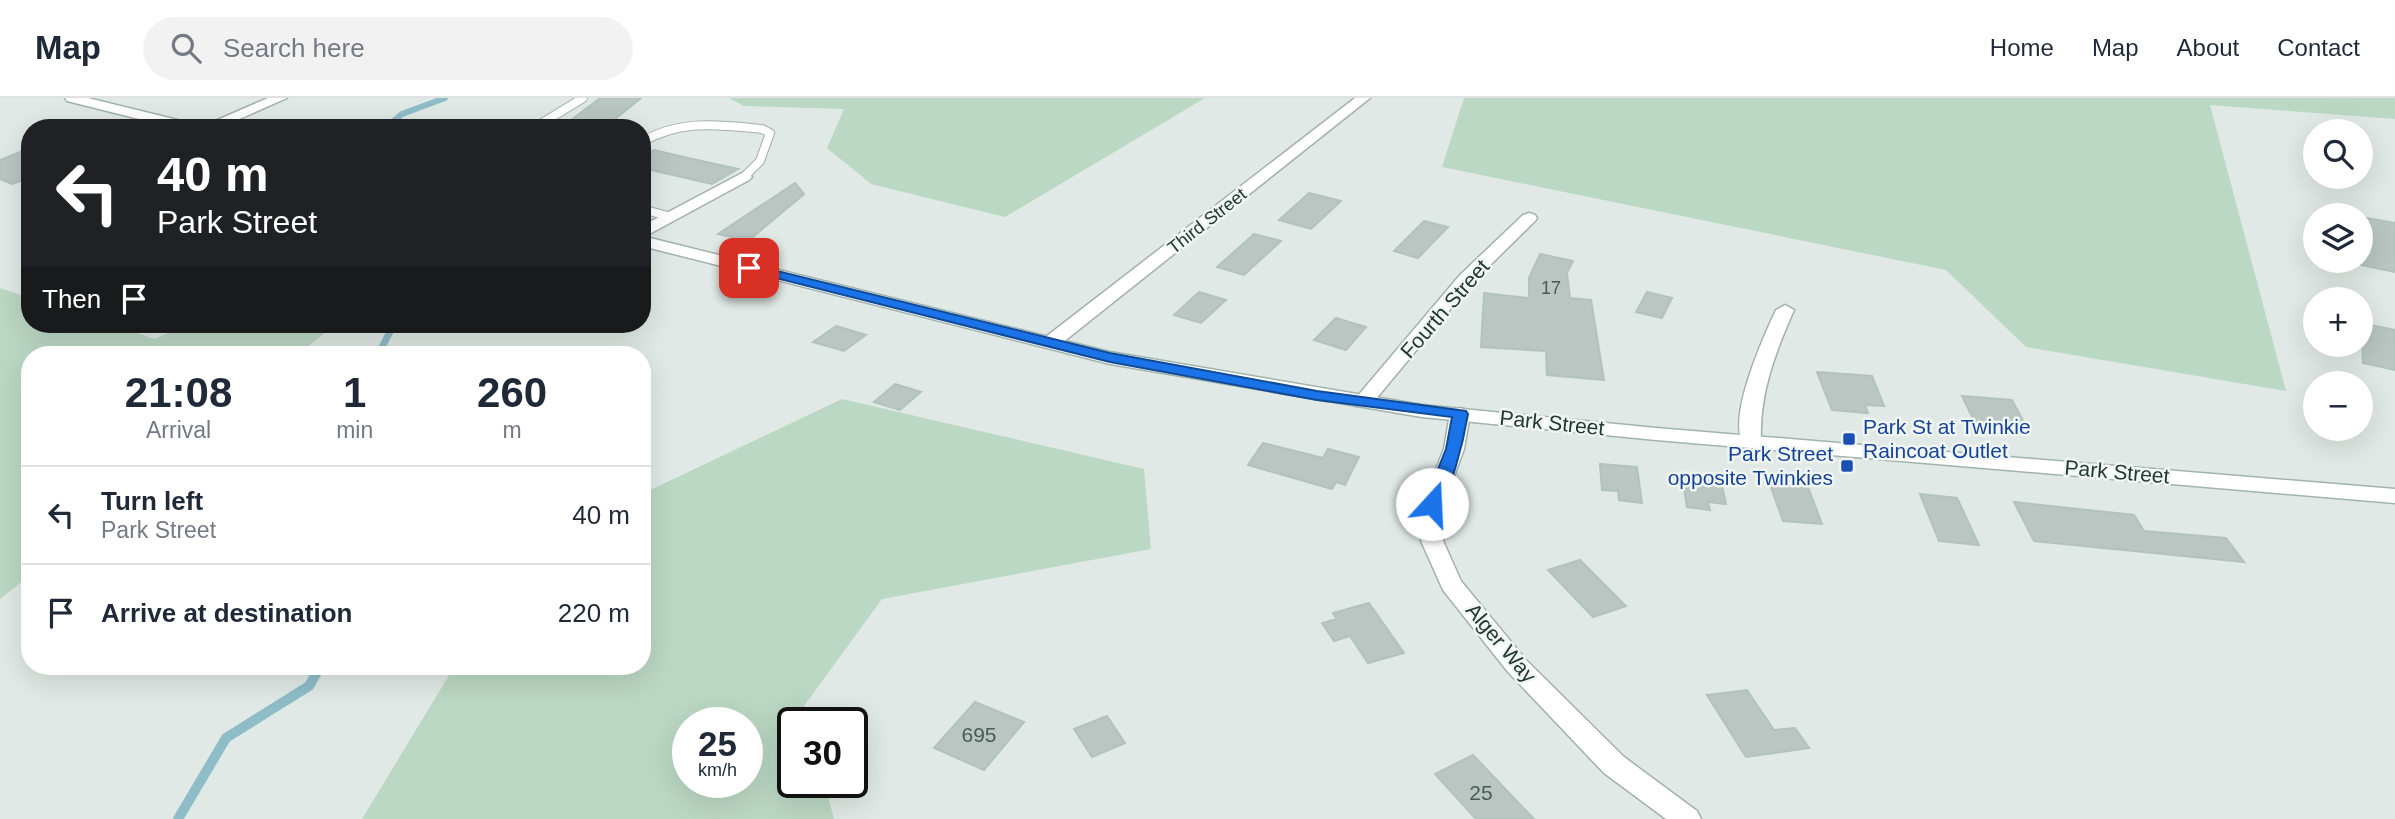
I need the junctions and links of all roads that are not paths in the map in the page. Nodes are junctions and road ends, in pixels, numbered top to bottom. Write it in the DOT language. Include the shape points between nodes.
graph roads {
  1 [pos="72,98"];
  2 [pos="281,98"];
  3 [pos="583,98"];
  4 [pos="1363,98"];
  5 [pos="157,119"];
  6 [pos="228,119"];
  7 [pos="549,119"];
  8 [pos="651,138"];
  9 [pos="744,177"];
  10 [pos="651,211"];
  11 [pos="671,217"];
  12 [pos="1529,218"];
  13 [pos="651,228"];
  14 [pos="651,243"];
  15 [pos="1785,310"];
  16 [pos="1050,343"];
  17 [pos="1363,402"];
  18 [pos="1461,414"];
  19 [pos="1751,442"];
  20 [pos="2395,496"];
  21 [pos="1687,819"];
  1 -- 5 [label="street"];
  2 -- 6 [label="street"];
  3 -- 7 [label="lane"];
  4 -- 16 [label="street, Third Street"];
  8 -- 9 [label="lane" via="693,124 762,129 770,133 761,161"];
  9 -- 11 [label="street"];
  10 -- 11 [label="lane"];
  11 -- 13 [label="street"];
  12 -- 17 [label="street, Fourth Street" via="1466,279"];
  14 -- 16 [label="street, Park Street"];
  15 -- 19 [label="street" via="1758,369 1748,418"];
  16 -- 17 [label="street, Park Street" via="1110,358"];
  17 -- 18 [label="street, Park Street"];
  18 -- 19 [label="street, Park Street"];
  18 -- 21 [label="street, Alger Way" via="1454,449 1427,520 1451,584 1517,666 1614,765"];
  19 -- 20 [label="street, Park Street"];
}
